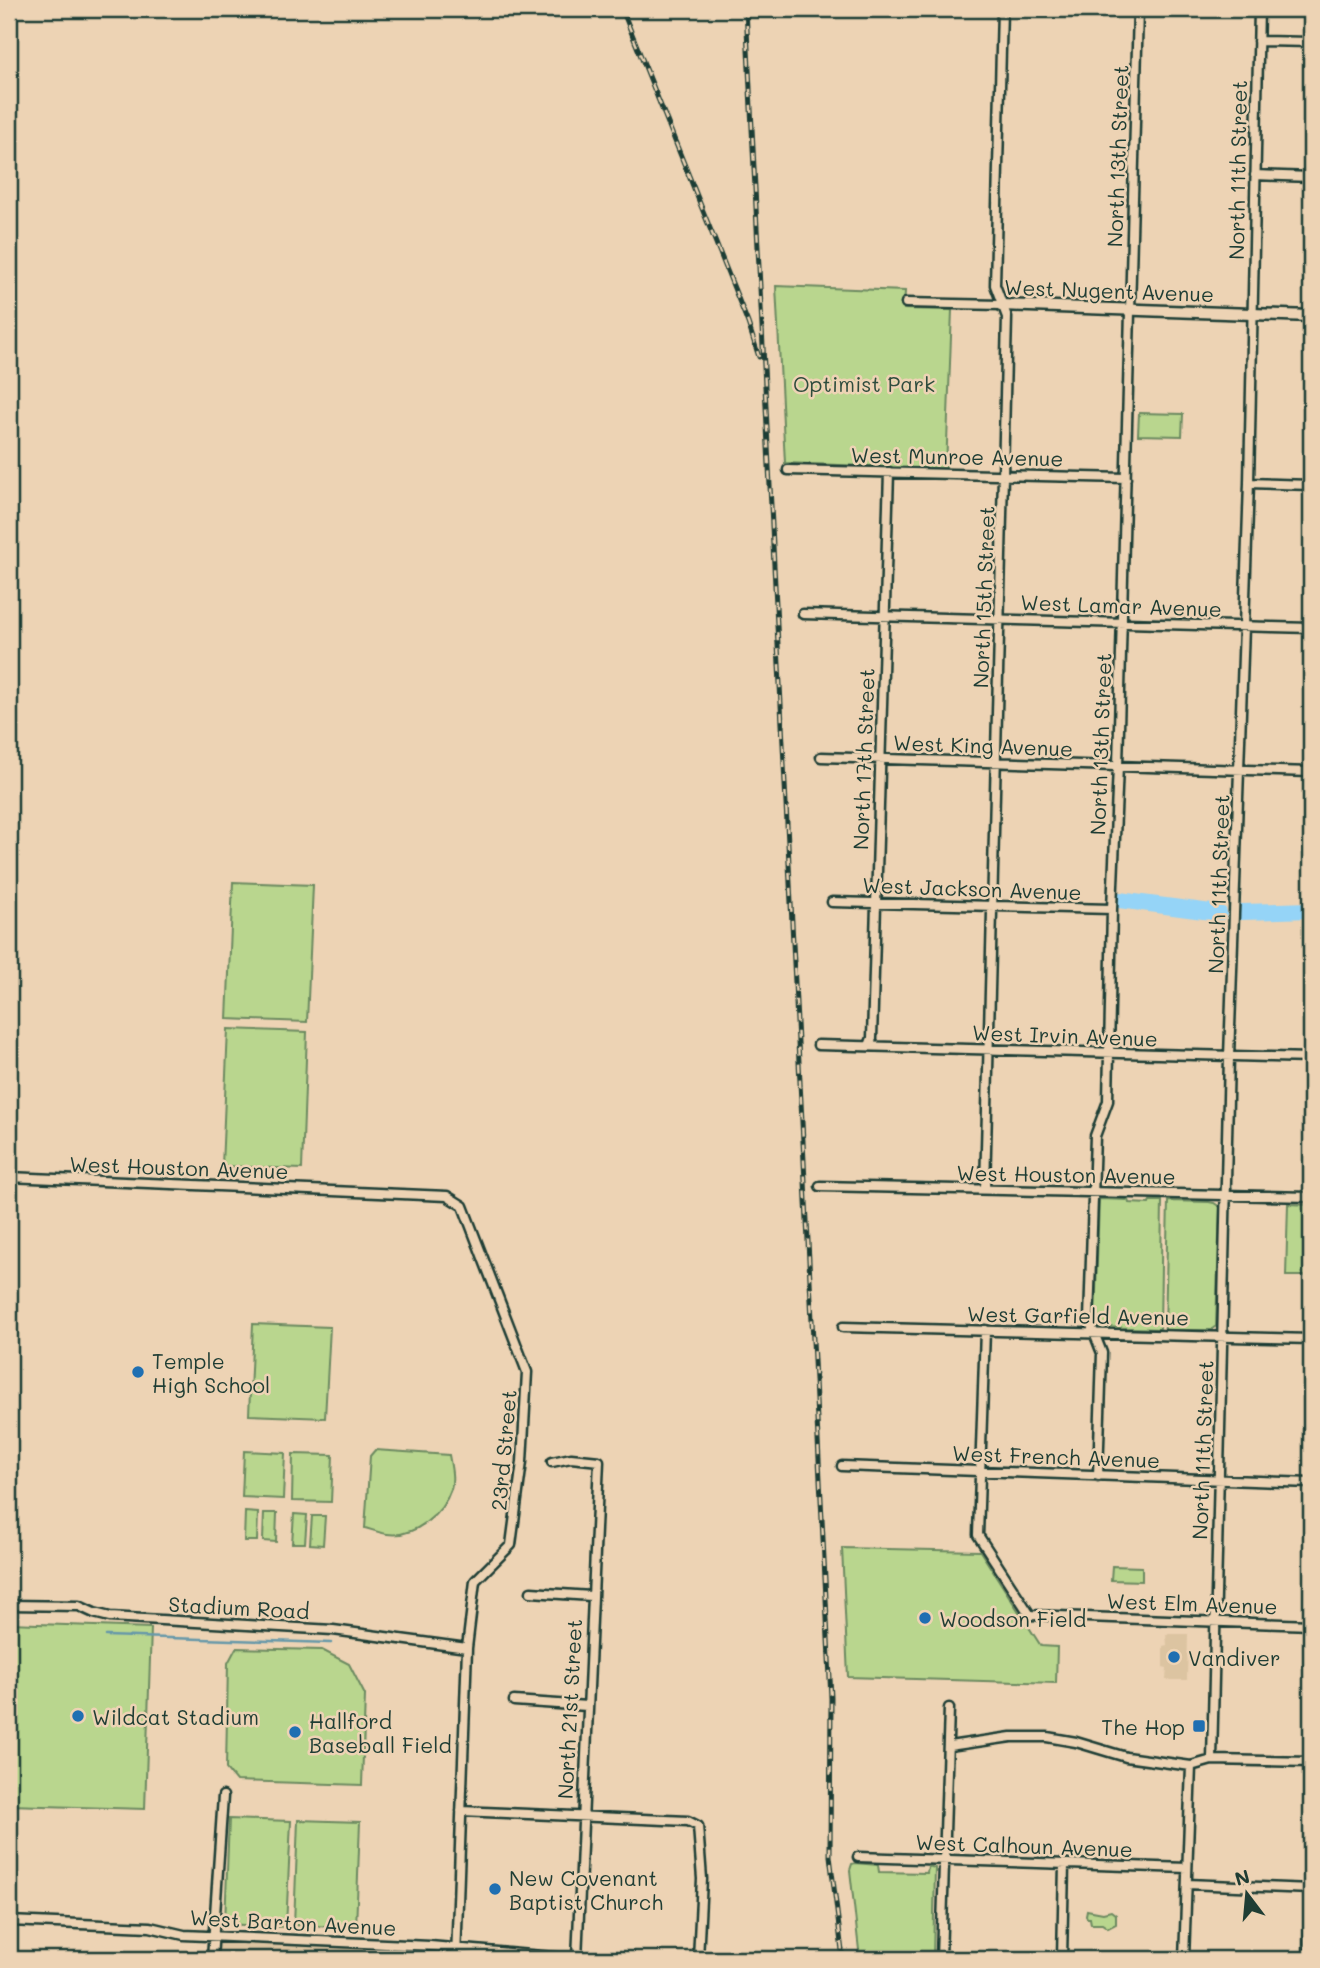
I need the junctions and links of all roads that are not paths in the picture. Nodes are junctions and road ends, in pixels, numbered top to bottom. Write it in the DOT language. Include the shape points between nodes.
graph roads {
  1 [pos="1002,9"];
  2 [pos="1138,9"];
  3 [pos="1259,9"];
  4 [pos="1258,41"];
  5 [pos="1311,42"];
  6 [pos="1255,175"];
  7 [pos="1311,177"];
  8 [pos="906,303"];
  9 [pos="1001,305"];
  10 [pos="1130,310"];
  11 [pos="1251,314"];
  12 [pos="1311,316"];
  13 [pos="788,470"];
  14 [pos="889,472"];
  15 [pos="1004,474"];
  16 [pos="1126,478"];
  17 [pos="1249,483"];
  18 [pos="1311,485"];
  19 [pos="803,614"];
  20 [pos="885,617"];
  21 [pos="1000,619"];
  22 [pos="1120,623"];
  23 [pos="1244,626"];
  24 [pos="1311,628"];
  25 [pos="821,757"];
  26 [pos="880,760"];
  27 [pos="997,763"];
  28 [pos="1118,766"];
  29 [pos="1239,769"];
  30 [pos="1311,772"];
  31 [pos="832,902"];
  32 [pos="876,903"];
  33 [pos="993,906"];
  34 [pos="1112,909"];
  35 [pos="818,1045"];
  36 [pos="869,1046"];
  37 [pos="989,1050"];
  38 [pos="1110,1054"];
  39 [pos="1229,1057"];
  40 [pos="1311,1058"];
  41 [pos="9,1177"];
  42 [pos="820,1186"];
  43 [pos="985,1189"];
  44 [pos="349,1192"];
  45 [pos="1093,1193"];
  46 [pos="1226,1194"];
  47 [pos="1311,1197"];
  48 [pos="843,1327"];
  49 [pos="985,1330"];
  50 [pos="1095,1333"];
  51 [pos="1223,1336"];
  52 [pos="1311,1339"];
  53 [pos="552,1462"];
  54 [pos="842,1466"];
  55 [pos="980,1472"];
  56 [pos="1098,1476"];
  57 [pos="1218,1479"];
  58 [pos="1311,1483"];
  59 [pos="531,1592"];
  60 [pos="591,1595"];
  61 [pos="9,1605"];
  62 [pos="1214,1621"];
  63 [pos="1311,1625"];
  64 [pos="467,1648"];
  65 [pos="514,1701"];
  66 [pos="587,1706"];
  67 [pos="949,1708"];
  68 [pos="949,1746"];
  69 [pos="1212,1760"];
  70 [pos="1311,1762"];
  71 [pos="1191,1766"];
  72 [pos="223,1796"];
  73 [pos="461,1811"];
  74 [pos="582,1818"];
  75 [pos="858,1857"];
  76 [pos="944,1860"];
  77 [pos="1064,1864"];
  78 [pos="1187,1868"];
  79 [pos="1311,1881"];
  80 [pos="1187,1884"];
  81 [pos="1311,1889"];
  82 [pos="9,1921"];
  83 [pos="213,1936"];
  84 [pos="456,1955"];
  85 [pos="212,1959"];
  86 [pos="577,1959"];
  87 [pos="698,1959"];
  88 [pos="941,1959"];
  89 [pos="1062,1959"];
  90 [pos="1184,1959"];
  91 [pos="1309,1959"];
  1 -- 9 [label="street, North 15th Street" via="995,285"];
  2 -- 10 [label="street, North 13th Street"];
  3 -- 4 [label="street, North 11th Street"];
  4 -- 5 [label="street"];
  4 -- 6 [label="street, North 11th Street"];
  6 -- 7 [label="street"];
  6 -- 11 [label="street, North 11th Street"];
  8 -- 9 [label="street, West Nugent Avenue"];
  9 -- 10 [label="street, West Nugent Avenue"];
  9 -- 15 [label="street, North 15th Street" via="1007,317"];
  10 -- 11 [label="street, West Nugent Avenue"];
  10 -- 16 [label="street, North 13th Street"];
  11 -- 12 [label="street, West Nugent Avenue"];
  11 -- 17 [label="street, North 11th Street"];
  13 -- 14 [label="street, West Munroe Avenue"];
  14 -- 15 [label="street, West Munroe Avenue"];
  14 -- 20 [label="street, North 17th Street"];
  15 -- 16 [label="street, West Munroe Avenue"];
  15 -- 21 [label="street, North 15th Street"];
  16 -- 22 [label="street, North 13th Street"];
  17 -- 18 [label="street"];
  17 -- 23 [label="street, North 11th Street"];
  19 -- 20 [label="street, West Lamar Avenue"];
  20 -- 21 [label="street, West Lamar Avenue"];
  20 -- 26 [label="street, North 17th Street"];
  21 -- 22 [label="street, West Lamar Avenue"];
  21 -- 27 [label="street, North 15th Street"];
  22 -- 23 [label="street, West Lamar Avenue"];
  22 -- 28 [label="street, North 13th Street"];
  23 -- 24 [label="street, West Lamar Avenue"];
  23 -- 29 [label="street, North 11th Street"];
  25 -- 26 [label="street, West King Avenue"];
  26 -- 27 [label="street, West King Avenue"];
  26 -- 32 [label="street, North 17th Street"];
  27 -- 28 [label="street, West King Avenue"];
  27 -- 33 [label="street, North 15th Street"];
  28 -- 29 [label="street, West King Avenue"];
  28 -- 34 [label="street, North 13th Street"];
  29 -- 30 [label="street, West King Avenue"];
  29 -- 39 [label="street, North 11th Street"];
  31 -- 32 [label="street, West Jackson Avenue"];
  32 -- 33 [label="street, West Jackson Avenue"];
  32 -- 36 [label="street, North 17th Street"];
  33 -- 34 [label="street, West Jackson Avenue"];
  33 -- 37 [label="street, North 15th Street"];
  34 -- 38 [label="street, North 13th Street"];
  35 -- 36 [label="street, West Irvin Avenue"];
  36 -- 37 [label="street, West Irvin Avenue"];
  37 -- 38 [label="street, West Irvin Avenue"];
  37 -- 43 [label="street, North 15th Street"];
  38 -- 39 [label="street, West Irvin Avenue"];
  38 -- 45 [label="street, North 13th Street" via="1108,1101 1095,1136"];
  39 -- 40 [label="street, West Irvin Avenue"];
  39 -- 46 [label="street, North 11th Street"];
  41 -- 44 [label="street, West Houston Avenue"];
  42 -- 43 [label="street, West Houston Avenue"];
  43 -- 45 [label="street, West Houston Avenue"];
  44 -- 64 [label="street, 23rd Street" via="447,1196 463,1206 527,1372 511,1545 475,1581"];
  45 -- 46 [label="street, West Houston Avenue"];
  45 -- 50 [label="street, North 13th Street" via="1089,1320"];
  46 -- 47 [label="street, West Houston Avenue"];
  46 -- 51 [label="street, North 11th Street"];
  48 -- 49 [label="street, West Garfield Avenue"];
  49 -- 50 [label="street, West Garfield Avenue"];
  49 -- 55 [label="street"];
  50 -- 51 [label="street, West Garfield Avenue"];
  50 -- 56 [label="street, North 13th Street" via="1102,1353"];
  51 -- 52 [label="street, West Garfield Avenue"];
  51 -- 57 [label="street, North 11th Street"];
  53 -- 60 [label="street, North 21st Street" via="571,1458 599,1461"];
  54 -- 55 [label="street, West French Avenue"];
  55 -- 56 [label="street, West French Avenue"];
  55 -- 62 [label="street, West Elm Avenue" via="978,1535 1030,1615"];
  56 -- 57 [label="street, West French Avenue"];
  57 -- 58 [label="street, West French Avenue"];
  57 -- 62 [label="street, North 11th Street"];
  59 -- 60 [label="street"];
  60 -- 66 [label="street, North 21st Street"];
  61 -- 64 [label="street, Stadium Road" via="79,1606 110,1618 333,1630"];
  62 -- 63 [label="street, West Elm Avenue"];
  62 -- 69 [label="street, North 11th Street"];
  64 -- 73 [label="street, 23rd Street"];
  65 -- 66 [label="street"];
  66 -- 74 [label="street, North 21st Street"];
  67 -- 68 [label="street"];
  68 -- 71 [label="street" via="1047,1737 1134,1759"];
  68 -- 76 [label="street"];
  69 -- 70 [label="street"];
  69 -- 71 [label="street"];
  71 -- 78 [label="street"];
  72 -- 83 [label="street"];
  73 -- 74 [label="street"];
  73 -- 84 [label="street, 23rd Street"];
  74 -- 86 [label="street, North 21st Street"];
  74 -- 87 [label="street" via="688,1821 698,1826 702,1879"];
  75 -- 76 [label="street, West Calhoun Avenue"];
  76 -- 77 [label="street, West Calhoun Avenue"];
  76 -- 88 [label="street"];
  77 -- 78 [label="street, West Calhoun Avenue"];
  77 -- 89 [label="street"];
  78 -- 80 [label="street"];
  79 -- 81 [label="street"];
  80 -- 81 [label="street"];
  80 -- 90 [label="street"];
  81 -- 91 [label="street"];
  82 -- 83 [label="street, West Barton Avenue" via="150,1927"];
  83 -- 84 [label="street, West Barton Avenue" via="430,1946"];
  83 -- 85 [label="street"];
  84 -- 86 [label="street, West Barton Avenue"];
}
